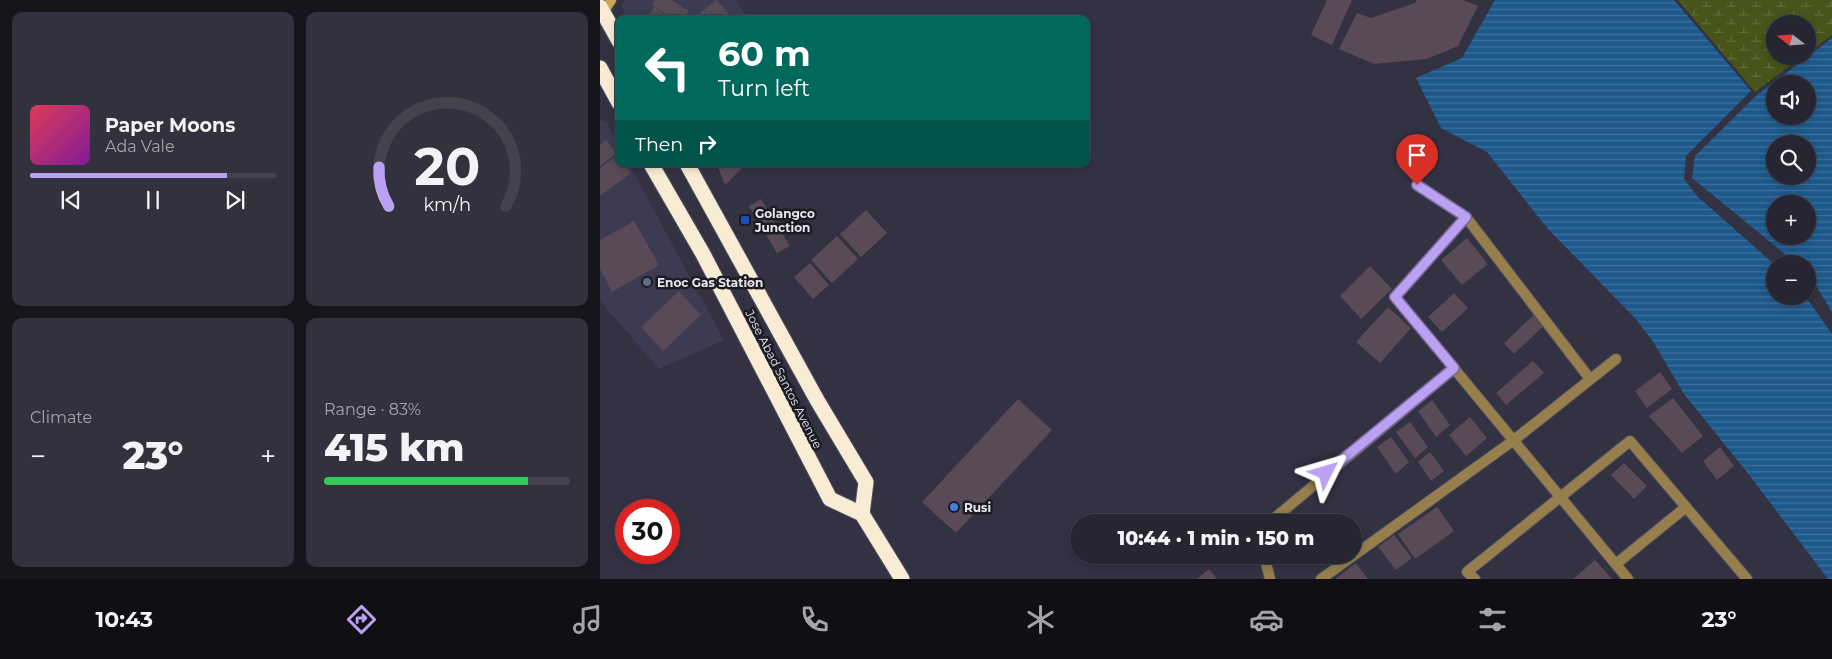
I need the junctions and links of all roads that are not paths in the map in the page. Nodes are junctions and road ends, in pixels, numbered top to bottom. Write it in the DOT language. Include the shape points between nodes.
graph roads {
  1 [pos="605,7"];
  2 [pos="615,32"];
  3 [pos="600,68"];
  4 [pos="615,96"];
  5 [pos="653,167"];
  6 [pos="688,167"];
  7 [pos="1417,185"];
  8 [pos="1466,217"];
  9 [pos="1616,359"];
  10 [pos="1454,368"];
  11 [pos="1590,379"];
  12 [pos="1514,440"];
  13 [pos="1561,498"];
  14 [pos="1686,507"];
  15 [pos="862,514"];
  16 [pos="1280,514"];
  17 [pos="1266,564"];
  18 [pos="1616,564"];
  19 [pos="902,579"];
  20 [pos="1270,579"];
  21 [pos="1321,579"];
  22 [pos="1475,579"];
  23 [pos="1628,579"];
  24 [pos="1747,579"];
  1 -- 2 [label="highway"];
  3 -- 4 [label="highway"];
  5 -- 15 [label="highway, Jose Abad Santos Avenue" via="702,254 830,499"];
  6 -- 15 [label="highway, Jose Abad Santos Avenue" via="866,482"];
  7 -- 8 [label="street"];
  8 -- 10 [label="street" via="1395,297"];
  8 -- 11 [label="street"];
  9 -- 11 [label="street"];
  10 -- 12 [label="street"];
  10 -- 16 [label="street"];
  11 -- 12 [label="street"];
  12 -- 13 [label="street"];
  12 -- 21 [label="street"];
  13 -- 14 [label="street" via="1630,441"];
  13 -- 18 [label="street"];
  13 -- 22 [label="street" via="1467,572"];
  14 -- 18 [label="street"];
  14 -- 24 [label="street"];
  15 -- 19 [label="highway"];
  17 -- 20 [label="street"];
  18 -- 23 [label="street"];
}
